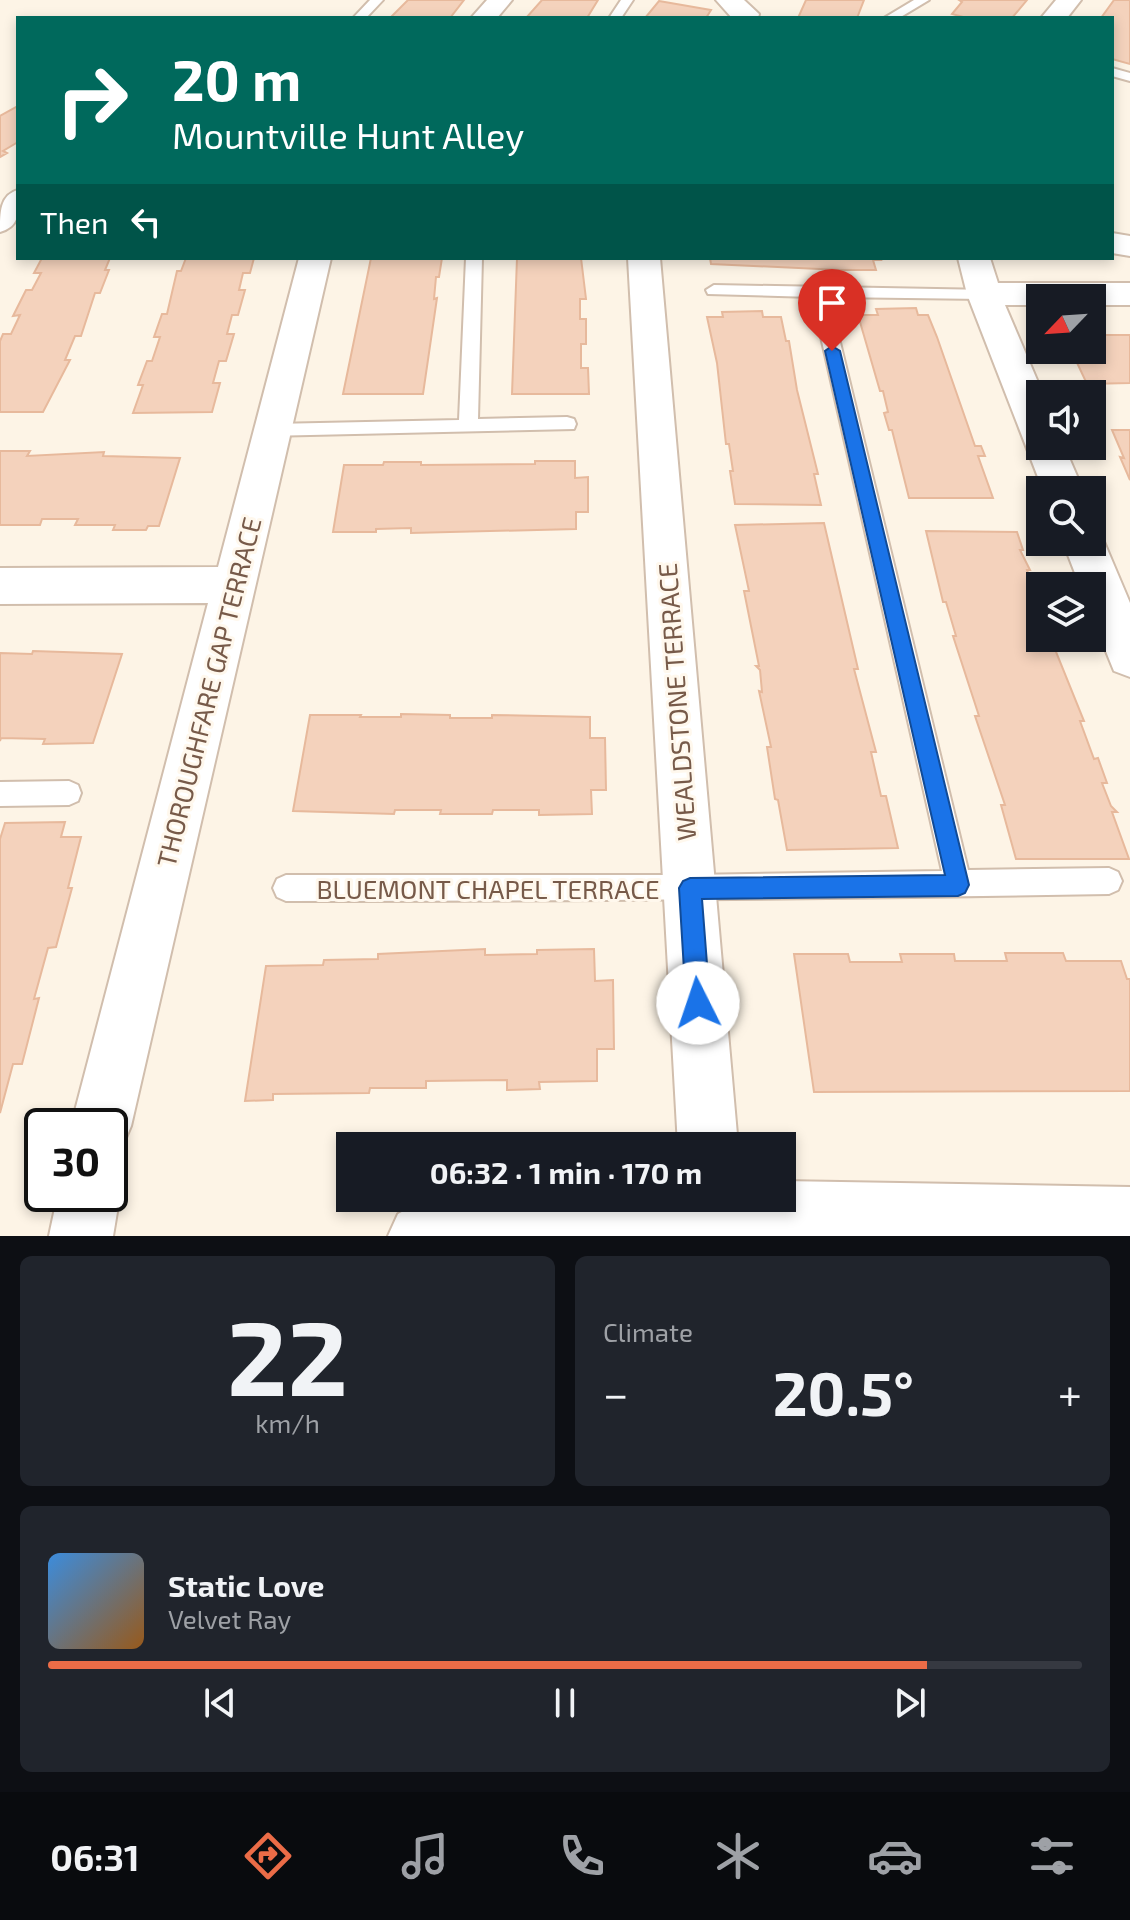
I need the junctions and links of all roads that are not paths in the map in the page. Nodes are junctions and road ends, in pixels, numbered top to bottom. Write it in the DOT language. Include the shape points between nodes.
graph roads {
  1 [pos="377,0"];
  2 [pos="500,0"];
  3 [pos="728,0"];
  4 [pos="923,0"];
  5 [pos="1069,0"];
  6 [pos="909,8"];
  7 [pos="922,15"];
  8 [pos="361,16"];
  9 [pos="486,16"];
  10 [pos="746,16"];
  11 [pos="894,16"];
  12 [pos="1056,16"];
  13 [pos="16,202"];
  14 [pos="0,222"];
  15 [pos="315,260"];
  16 [pos="474,260"];
  17 [pos="644,260"];
  18 [pos="975,260"];
  19 [pos="714,290"];
  20 [pos="819,291"];
  21 [pos="984,294"];
  22 [pos="1130,294"];
  23 [pos="1026,398"];
  24 [pos="567,424"];
  25 [pos="468,426"];
  26 [pos="273,431"];
  27 [pos="1090,556"];
  28 [pos="234,585"];
  29 [pos="0,586"];
  30 [pos="1130,657"];
  31 [pos="69,793"];
  32 [pos="0,794"];
  33 [pos="1109,881"];
  34 [pos="958,885"];
  35 [pos="286,888"];
  36 [pos="690,888"];
  37 [pos="105,1108"];
  38 [pos="707,1132"];
  39 [pos="796,1208"];
  40 [pos="86,1212"];
  41 [pos="465,1212"];
  42 [pos="1130,1218"];
  43 [pos="81,1236"];
  44 [pos="420,1236"];
  1 -- 8 [label="lane"];
  2 -- 9 [label="street"];
  3 -- 10 [label="street"];
  4 -- 6 [label="lane"];
  5 -- 12 [label="street"];
  6 -- 7 [label="lane"];
  6 -- 11 [label="lane"];
  13 -- 14 [label="street"];
  15 -- 26 [label="street, THOROUGHFARE GAP TERRACE"];
  16 -- 25 [label="lane"];
  17 -- 36 [label="street, WEALDSTONE TERRACE"];
  18 -- 21 [label="street"];
  19 -- 20 [label="lane"];
  20 -- 21 [label="lane"];
  20 -- 34 [label="lane"];
  21 -- 22 [label="street"];
  21 -- 23 [label="street"];
  24 -- 25 [label="lane"];
  25 -- 26 [label="lane"];
  26 -- 28 [label="street, THOROUGHFARE GAP TERRACE"];
  27 -- 30 [label="street"];
  28 -- 29 [label="street"];
  28 -- 37 [label="street, THOROUGHFARE GAP TERRACE"];
  31 -- 32 [label="lane"];
  33 -- 34 [label="lane, BLUEMONT CHAPEL TERRACE"];
  34 -- 36 [label="lane, BLUEMONT CHAPEL TERRACE"];
  35 -- 36 [label="lane, BLUEMONT CHAPEL TERRACE"];
  36 -- 38 [label="street, WEALDSTONE TERRACE"];
  39 -- 42 [label="street"];
  40 -- 43 [label="street"];
  41 -- 44 [label="street"];
}
